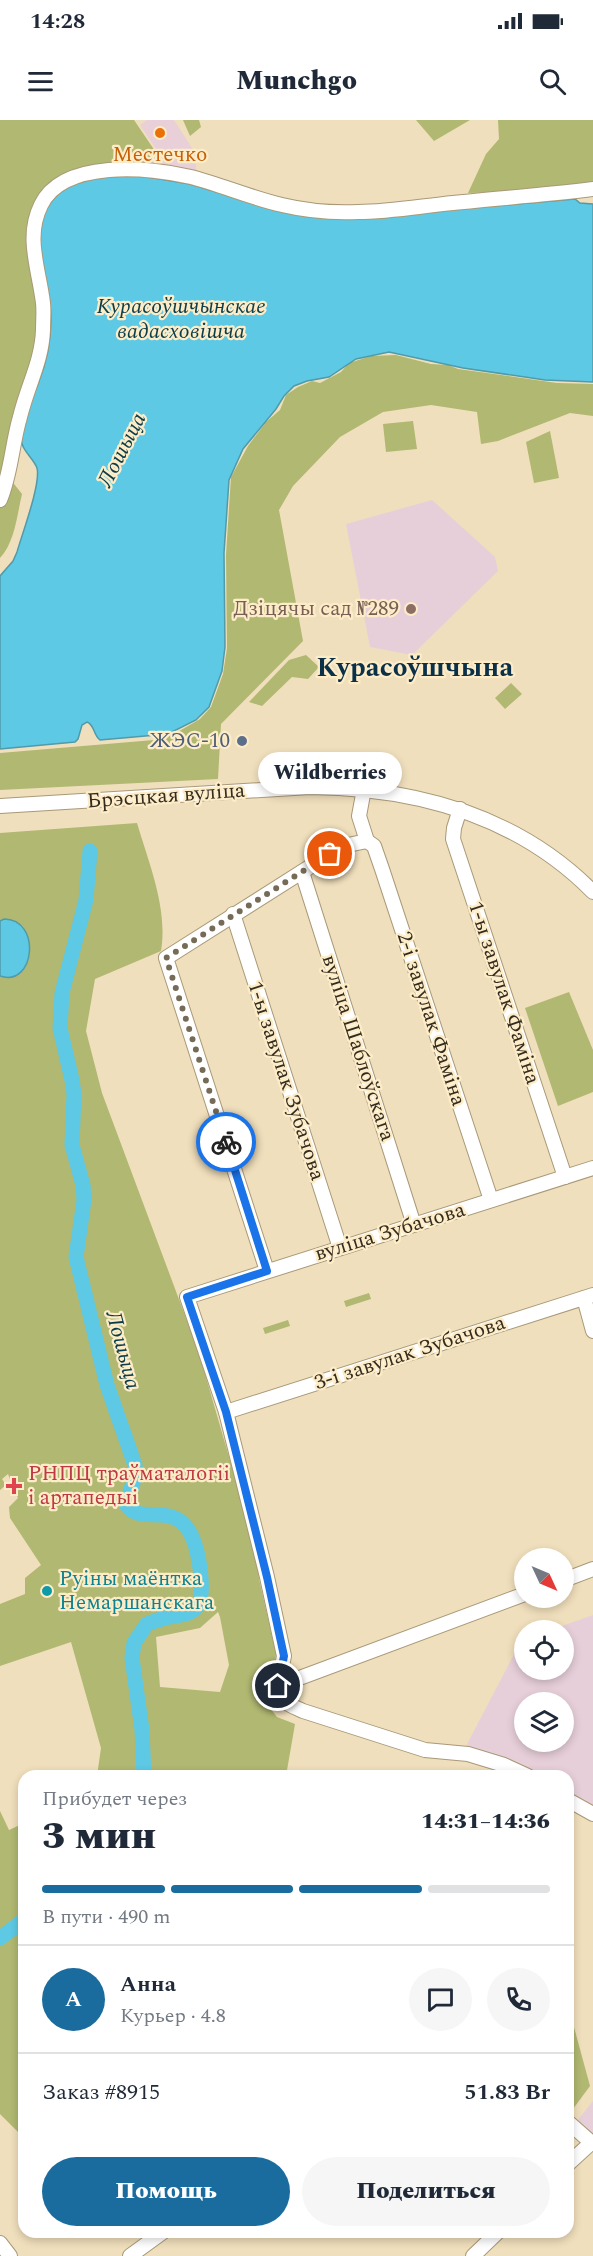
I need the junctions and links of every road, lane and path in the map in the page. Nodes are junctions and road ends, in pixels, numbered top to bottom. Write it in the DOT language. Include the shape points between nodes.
graph roads {
  1 [pos="593,189"];
  2 [pos="0,500"];
  3 [pos="364,789"];
  4 [pos="0,806"];
  5 [pos="460,809"];
  6 [pos="367,841"];
  7 [pos="302,872"];
  8 [pos="593,892"];
  9 [pos="233,914"];
  10 [pos="593,1168"];
  11 [pos="565,1177"];
  12 [pos="491,1200"];
  13 [pos="414,1225"];
  14 [pos="340,1248"];
  15 [pos="267,1271"];
  16 [pos="589,1296"];
  17 [pos="593,1331"];
  18 [pos="226,1412"];
  19 [pos="593,1569"];
  20 [pos="574,1576"];
  21 [pos="514,1598"];
  22 [pos="278,1686"];
  23 [pos="515,1770"];
  24 [pos="574,1803"];
  25 [pos="593,1814"];
  26 [pos="574,2128"];
  27 [pos="592,2144"];
  28 [pos="574,2159"];
  29 [pos="155,2238"];
  30 [pos="492,2238"];
  31 [pos="0,2243"];
  32 [pos="10,2256"];
  33 [pos="130,2256"];
  34 [pos="473,2256"];
  1 -- 2 [label="street" via="360,213 314,211 160,171 94,172 68,180 50,191 33,229 43,333 38,365 20,415"];
  3 -- 4 [label="street, Брэсцкая вуліца" via="310,788"];
  3 -- 5 [label="street, Брэсцкая вуліца"];
  3 -- 6 [label="street, 2-і завулак Фаміна" via="359,816"];
  5 -- 8 [label="street, Брэсцкая вуліца" via="514,833 561,863"];
  5 -- 11 [label="street, 1-ы завулак Фаміна" via="453,839"];
  6 -- 7 [label="street" via="348,845"];
  6 -- 12 [label="street, 2-і завулак Фаміна" via="374,846 382,869"];
  7 -- 9 [label="street"];
  7 -- 13 [label="street, вуліца Шаблоўскага"];
  9 -- 14 [label="street, 1-ы завулак Зубачова"];
  9 -- 15 [label="street" via="166,958"];
  10 -- 11 [label="street, вуліца Зубачова"];
  11 -- 12 [label="street, вуліца Зубачова"];
  12 -- 13 [label="street, вуліца Зубачова"];
  13 -- 14 [label="street, вуліца Зубачова"];
  14 -- 15 [label="street, вуліца Зубачова"];
  15 -- 18 [label="street, вуліца Зубачова" via="187,1297"];
  16 -- 17 [label="street"];
  16 -- 18 [label="street, 3-і завулак Зубачова"];
  18 -- 22 [label="street" via="284,1656"];
  19 -- 20 [label="street"];
  21 -- 22 [label="street"];
  22 -- 23 [label="street" via="284,1702 303,1711 425,1750 468,1754"];
  24 -- 25 [label="street"];
  26 -- 27 [label="street"];
  27 -- 28 [label="street"];
  29 -- 33 [label="street"];
  30 -- 34 [label="street"];
  31 -- 32 [label="street"];
}
